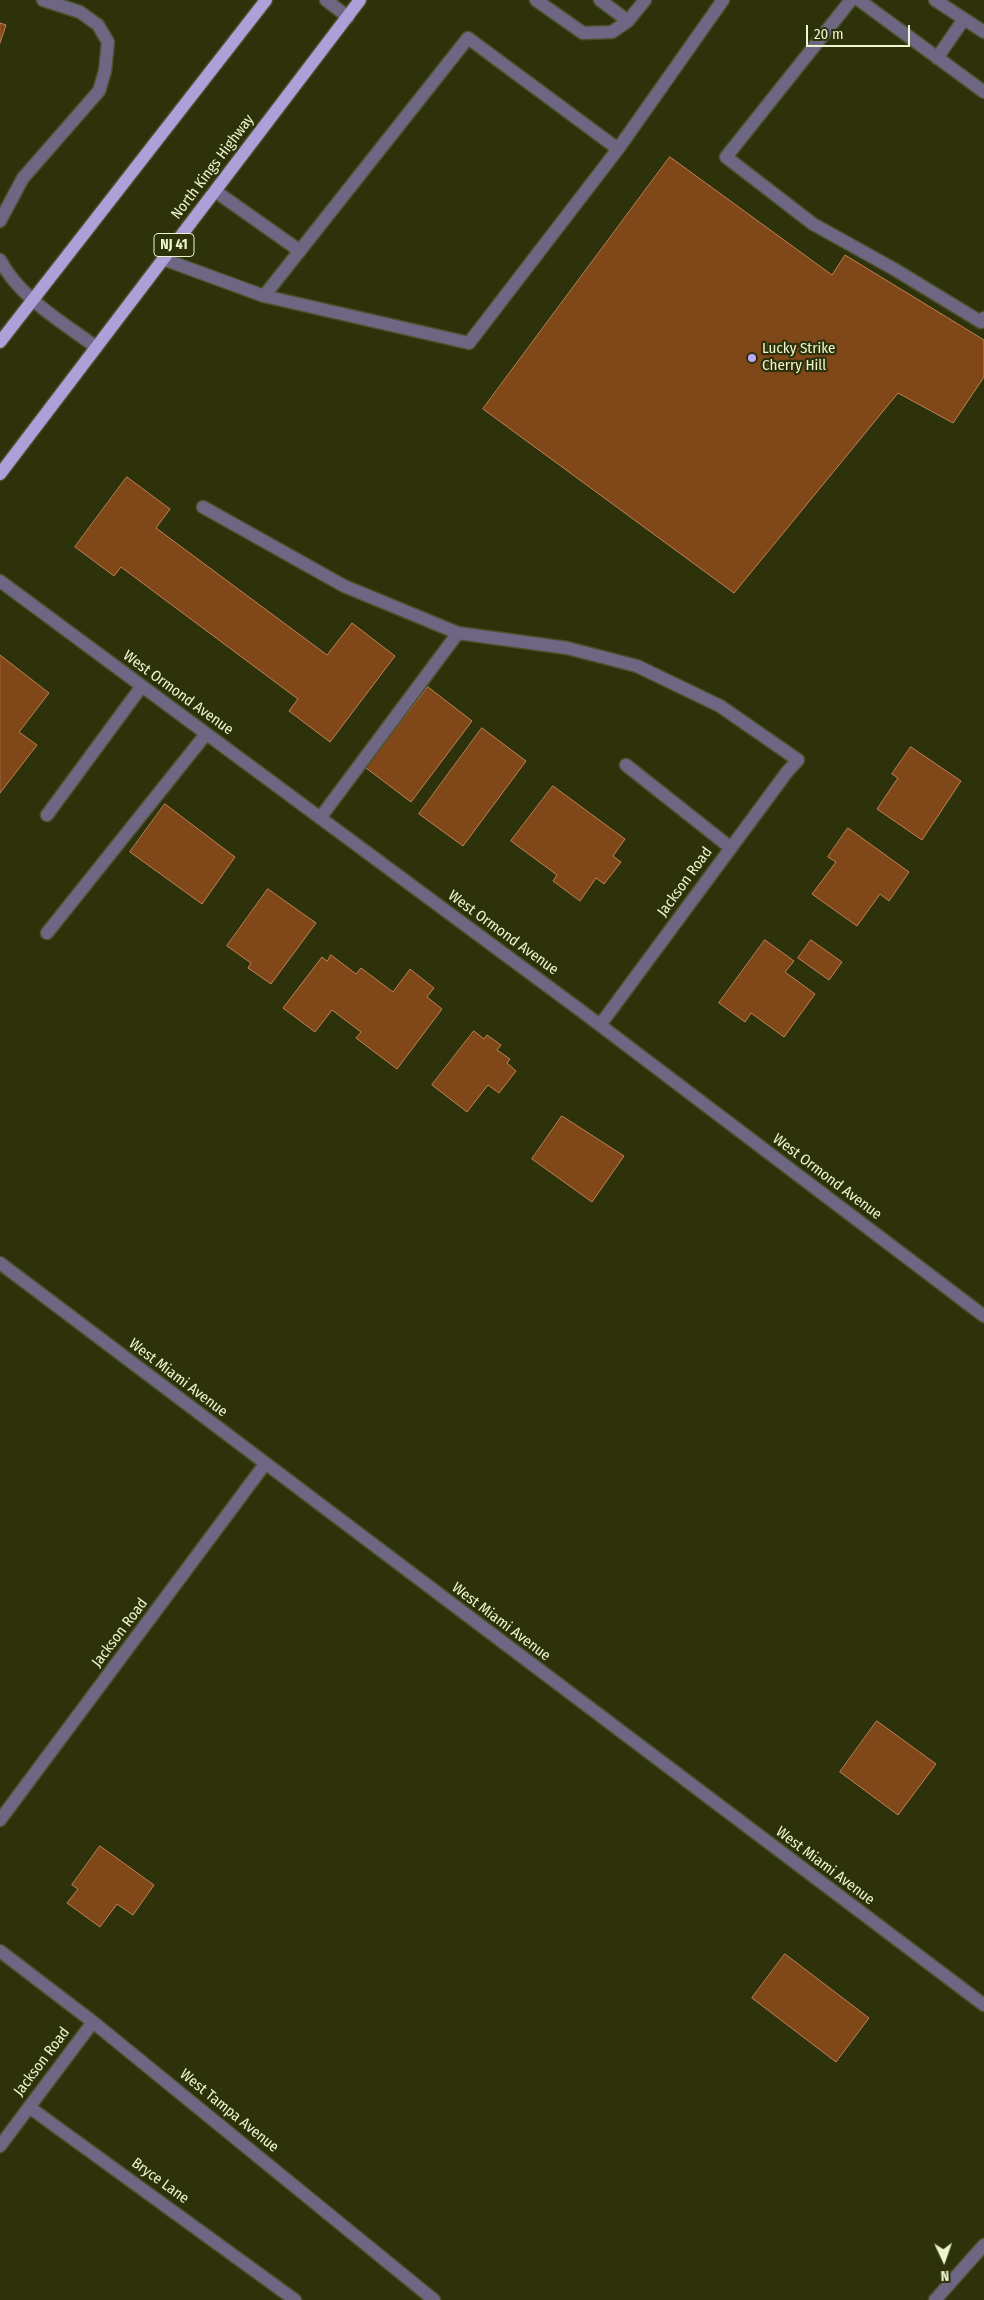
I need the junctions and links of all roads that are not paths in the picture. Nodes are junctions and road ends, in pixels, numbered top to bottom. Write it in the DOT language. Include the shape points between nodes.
graph roads {
  1 [pos="43,0"];
  2 [pos="266,0"];
  3 [pos="326,0"];
  4 [pos="360,0"];
  5 [pos="536,0"];
  6 [pos="600,0"];
  7 [pos="645,0"];
  8 [pos="723,0"];
  9 [pos="851,0"];
  10 [pos="858,0"];
  11 [pos="935,0"];
  12 [pos="348,16"];
  13 [pos="964,19"];
  14 [pos="628,21"];
  15 [pos="984,32"];
  16 [pos="937,58"];
  17 [pos="984,92"];
  18 [pos="618,149"];
  19 [pos="215,191"];
  20 [pos="0,221"];
  21 [pos="300,251"];
  22 [pos="164,259"];
  23 [pos="0,260"];
  24 [pos="264,296"];
  25 [pos="32,300"];
  26 [pos="984,318"];
  27 [pos="0,342"];
  28 [pos="96,347"];
  29 [pos="0,474"];
  30 [pos="203,507"];
  31 [pos="0,581"];
  32 [pos="458,633"];
  33 [pos="142,686"];
  34 [pos="206,734"];
  35 [pos="626,765"];
  36 [pos="47,814"];
  37 [pos="320,818"];
  38 [pos="731,848"];
  39 [pos="47,933"];
  40 [pos="600,1025"];
  41 [pos="0,1263"];
  42 [pos="984,1316"];
  43 [pos="265,1464"];
  44 [pos="0,1820"];
  45 [pos="0,1951"];
  46 [pos="984,2005"];
  47 [pos="93,2022"];
  48 [pos="29,2107"];
  49 [pos="0,2146"];
  50 [pos="984,2245"];
  51 [pos="295,2300"];
  52 [pos="434,2300"];
  53 [pos="936,2300"];
  1 -- 20 [label="street" via="80,12 98,25 108,42 105,71 99,91 23,178"];
  2 -- 25 [label="main road"];
  3 -- 12 [label="street"];
  4 -- 12 [label="main road, North Kings Highway / NJ 41"];
  5 -- 14 [label="street" via="583,33 612,32"];
  6 -- 14 [label="street"];
  7 -- 14 [label="street"];
  8 -- 18 [label="street"];
  9 -- 26 [label="street" via="726,157 813,224 981,322"];
  10 -- 16 [label="street"];
  11 -- 13 [label="street"];
  12 -- 19 [label="main road, North Kings Highway / NJ 41"];
  13 -- 15 [label="street"];
  13 -- 16 [label="street"];
  16 -- 17 [label="street"];
  18 -- 21 [label="street" via="468,38"];
  18 -- 24 [label="street" via="470,343"];
  19 -- 21 [label="street"];
  19 -- 22 [label="main road, North Kings Highway / NJ 41"];
  21 -- 24 [label="street"];
  22 -- 24 [label="street"];
  22 -- 28 [label="main road, North Kings Highway / NJ 41"];
  23 -- 25 [label="street" via="9,276"];
  25 -- 27 [label="main road"];
  25 -- 28 [label="street"];
  28 -- 29 [label="main road, North Kings Highway / NJ 41"];
  30 -- 32 [label="street" via="344,586"];
  31 -- 33 [label="street, West Ormond Avenue"];
  32 -- 37 [label="street"];
  32 -- 38 [label="street, Jackson Road" via="567,648 637,666 720,706 798,760"];
  33 -- 34 [label="street, West Ormond Avenue"];
  33 -- 36 [label="street"];
  34 -- 37 [label="street, West Ormond Avenue"];
  34 -- 39 [label="street"];
  35 -- 38 [label="street"];
  37 -- 40 [label="street, West Ormond Avenue"];
  38 -- 40 [label="street, Jackson Road"];
  40 -- 42 [label="street, West Ormond Avenue"];
  41 -- 43 [label="street, West Miami Avenue"];
  43 -- 44 [label="street, Jackson Road"];
  43 -- 46 [label="street, West Miami Avenue"];
  45 -- 47 [label="street, West Tampa Avenue"];
  47 -- 48 [label="street, Jackson Road"];
  47 -- 52 [label="street, West Tampa Avenue"];
  48 -- 49 [label="street, Jackson Road"];
  48 -- 51 [label="street, Bryce Lane"];
  50 -- 53 [label="street"];
}
